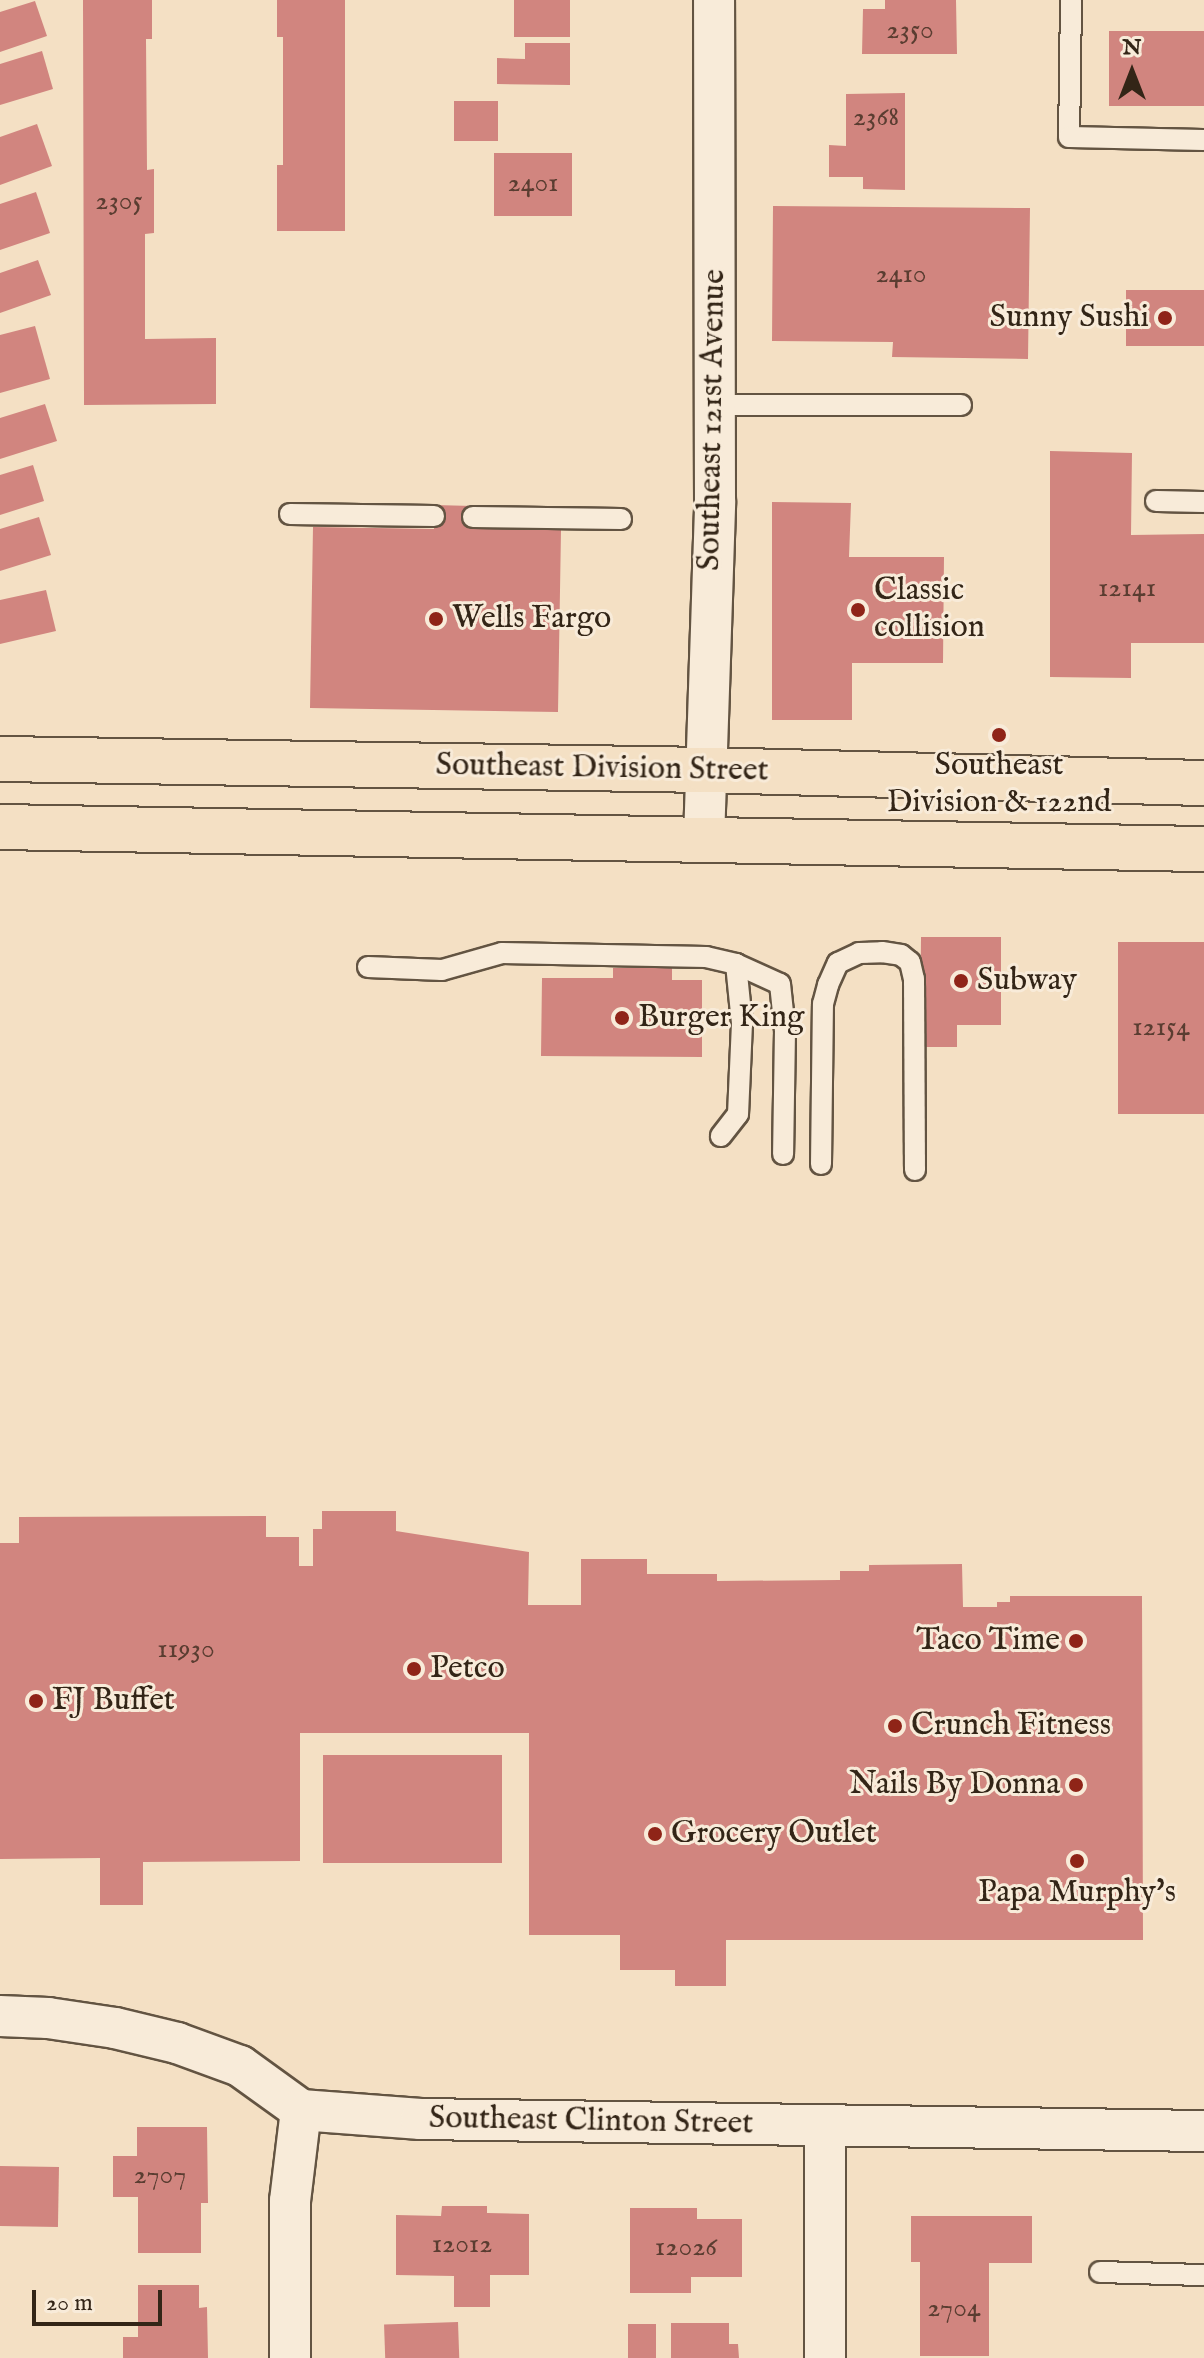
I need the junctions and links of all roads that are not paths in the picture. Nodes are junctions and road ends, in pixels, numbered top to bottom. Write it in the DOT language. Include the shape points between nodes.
graph roads {
  1 [pos="714,0"];
  2 [pos="1071,0"];
  3 [pos="1204,140"];
  4 [pos="714,405"];
  5 [pos="961,405"];
  6 [pos="1156,501"];
  7 [pos="1204,502"];
  8 [pos="290,514"];
  9 [pos="434,516"];
  10 [pos="473,517"];
  11 [pos="621,519"];
  12 [pos="0,759"];
  13 [pos="705,770"];
  14 [pos="1204,783"];
  15 [pos="0,827"];
  16 [pos="704,840"];
  17 [pos="1204,849"];
  18 [pos="736,964"];
  19 [pos="368,967"];
  20 [pos="721,1136"];
  21 [pos="783,1154"];
  22 [pos="821,1164"];
  23 [pos="915,1170"];
  24 [pos="0,2016"];
  25 [pos="301,2110"];
  26 [pos="825,2126"];
  27 [pos="1204,2131"];
  28 [pos="1100,2272"];
  29 [pos="1204,2275"];
  30 [pos="290,2358"];
  31 [pos="825,2358"];
  1 -- 4 [label="street, Southeast 121st Avenue"];
  2 -- 3 [label="lane" via="1069,137"];
  4 -- 5 [label="lane"];
  4 -- 13 [label="street, Southeast 121st Avenue"];
  6 -- 7 [label="lane"];
  8 -- 9 [label="lane"];
  10 -- 11 [label="lane"];
  12 -- 13 [label="main road, Southeast Division Street"];
  13 -- 14 [label="main road, Southeast Division Street"];
  13 -- 16 [label="street, Southeast 121st Avenue"];
  15 -- 16 [label="main road"];
  16 -- 17 [label="main road"];
  18 -- 19 [label="lane" via="706,957 502,953 442,970"];
  18 -- 20 [label="lane" via="742,1023 738,1114"];
  18 -- 21 [label="lane" via="780,984 785,1031"];
  22 -- 23 [label="lane" via="823,1004 828,985 838,963 859,953 882,952 910,962 914,979"];
  24 -- 25 [label="street" via="88,2024 177,2043 240,2066"];
  25 -- 26 [label="street, Southeast Clinton Street" via="421,2119"];
  25 -- 30 [label="street" via="290,2201"];
  26 -- 27 [label="street, Southeast Clinton Street"];
  26 -- 31 [label="street"];
  28 -- 29 [label="lane"];
}
